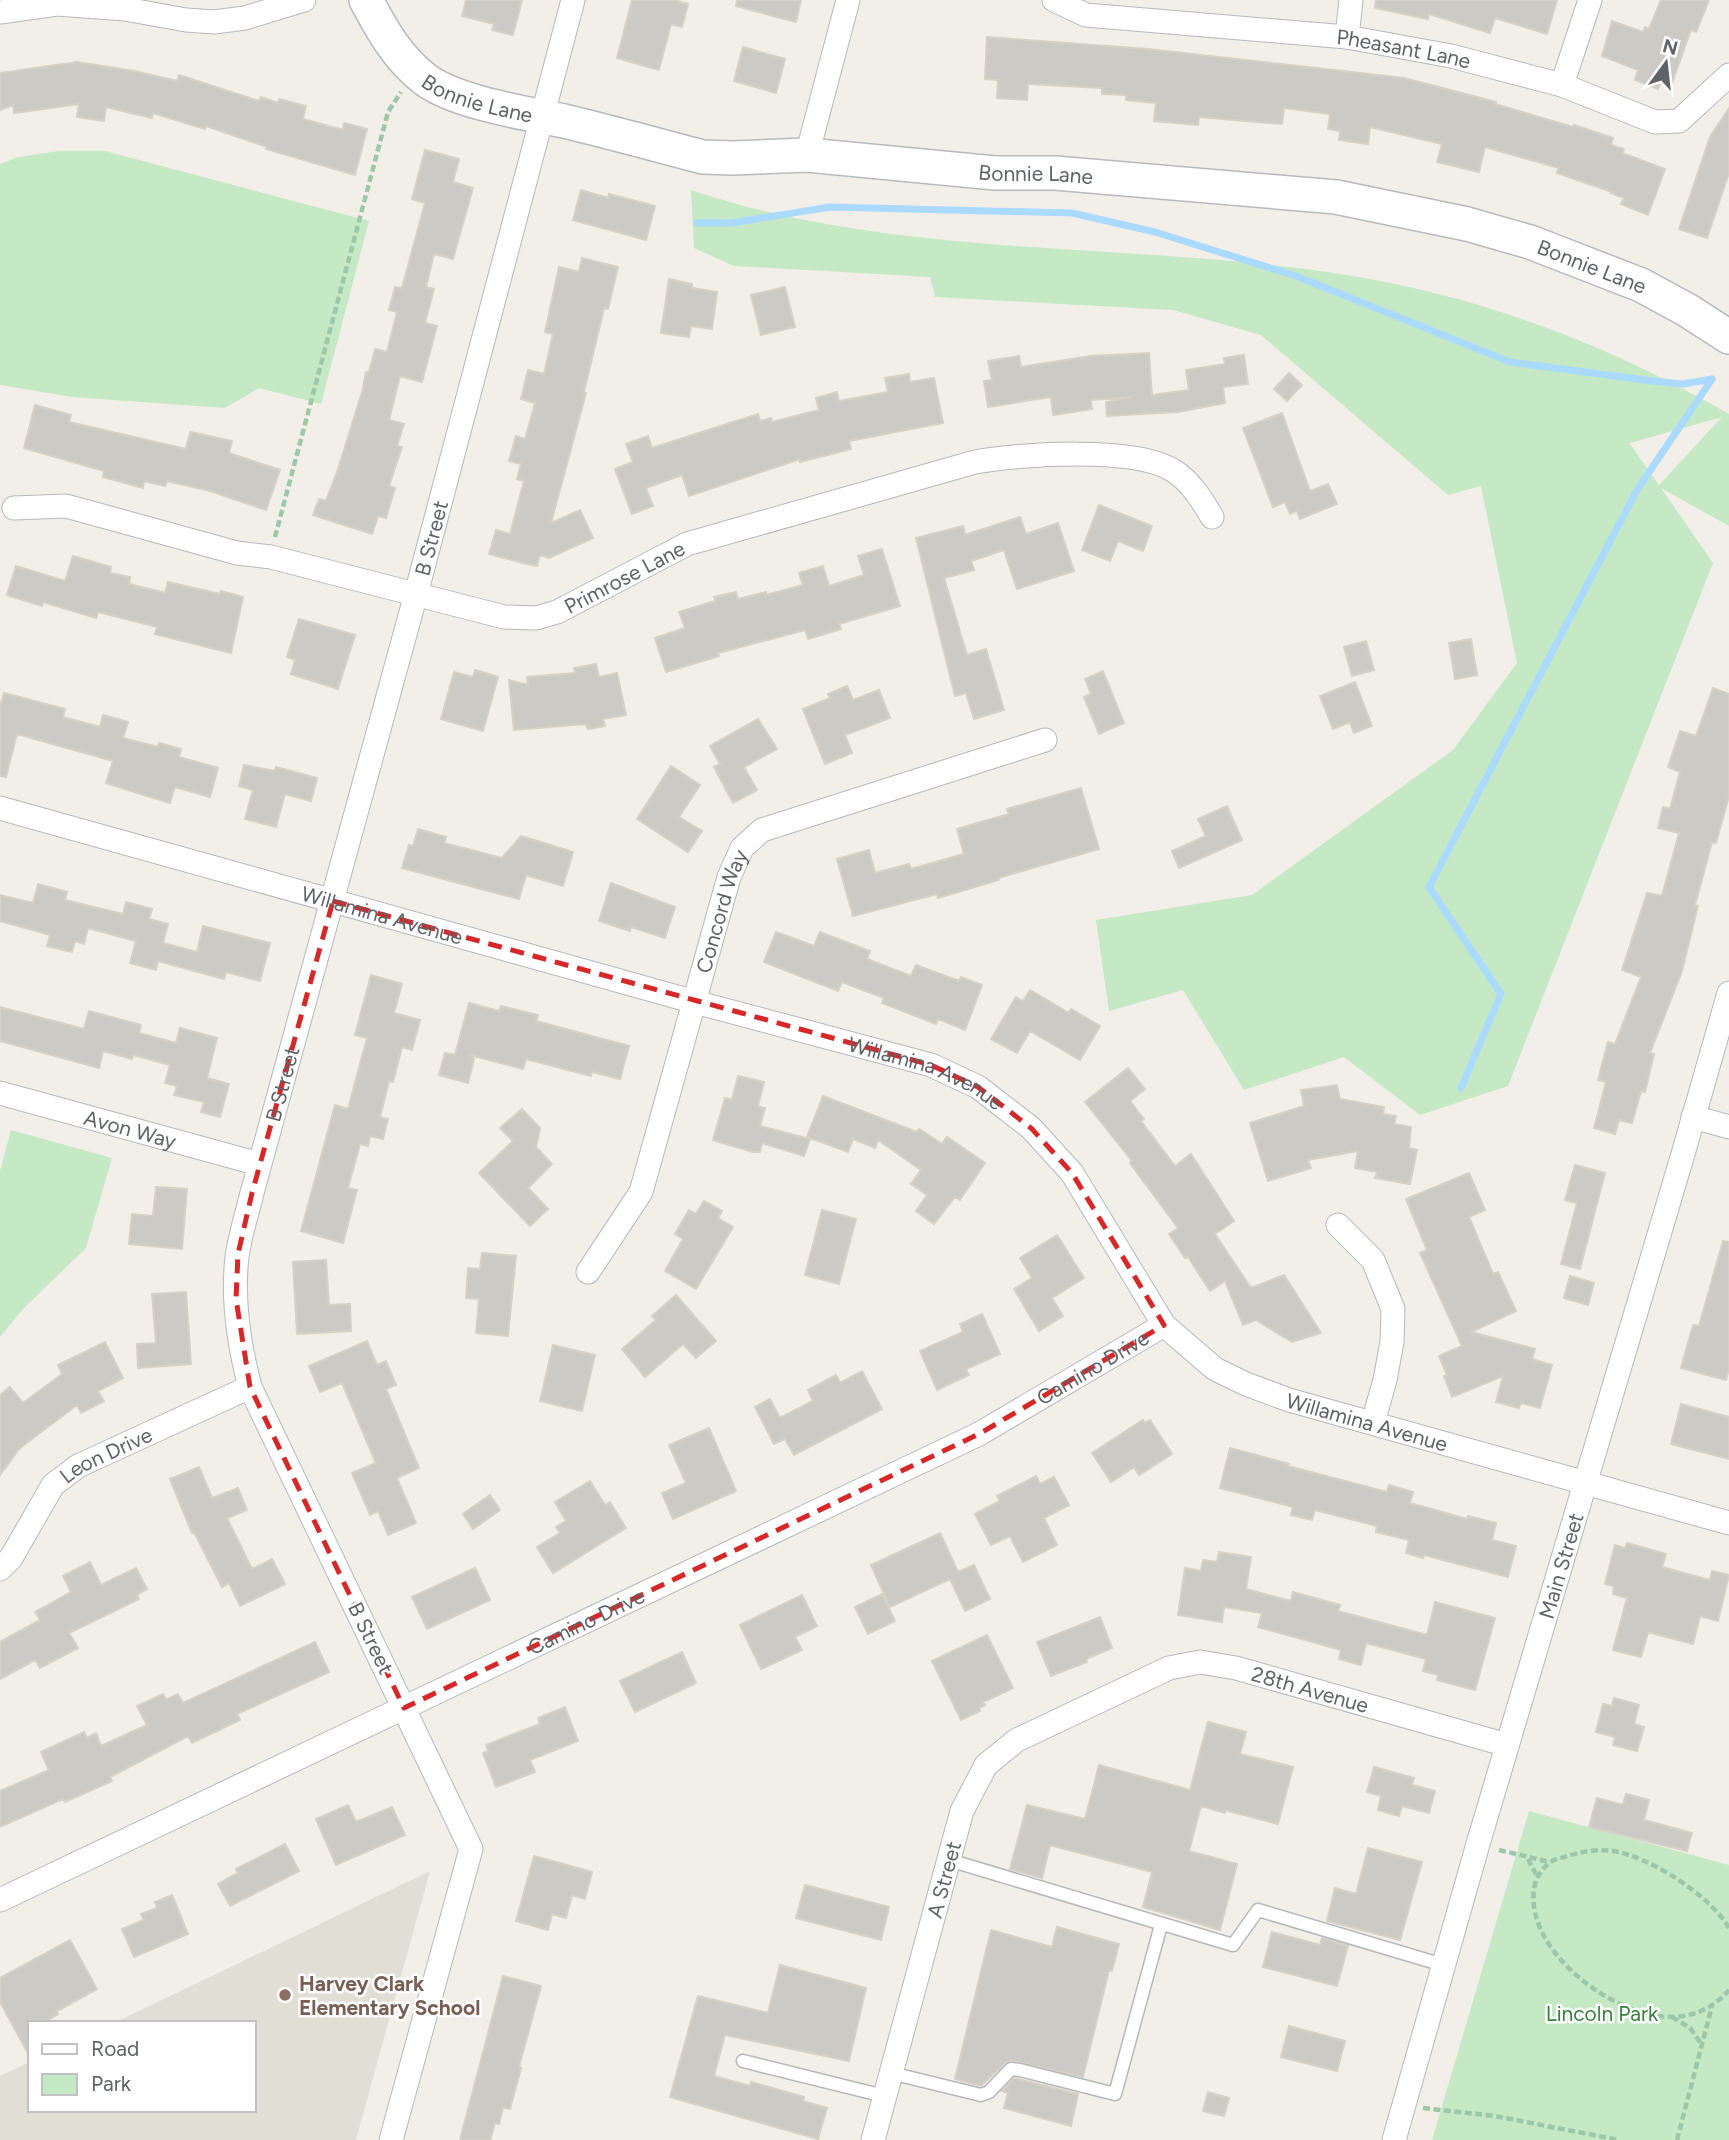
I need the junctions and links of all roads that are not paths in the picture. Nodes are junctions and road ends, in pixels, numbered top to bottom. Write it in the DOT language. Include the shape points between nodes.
graph roads {
  1 [pos="304,0"];
  2 [pos="366,0"];
  3 [pos="573,0"];
  4 [pos="848,0"];
  5 [pos="1054,0"];
  6 [pos="1352,0"];
  7 [pos="1590,0"];
  8 [pos="0,12"];
  9 [pos="1347,37"];
  10 [pos="1729,75"];
  11 [pos="1562,85"];
  12 [pos="542,117"];
  13 [pos="807,155"];
  14 [pos="1729,337"];
  15 [pos="13,508"];
  16 [pos="1212,517"];
  17 [pos="415,594"];
  18 [pos="1045,740"];
  19 [pos="0,808"];
  20 [pos="333,901"];
  21 [pos="1729,993"];
  22 [pos="695,1002"];
  23 [pos="0,1093"];
  24 [pos="1693,1117"];
  25 [pos="1729,1127"];
  26 [pos="259,1164"];
  27 [pos="1338,1225"];
  28 [pos="588,1272"];
  29 [pos="1164,1325"];
  30 [pos="250,1387"];
  31 [pos="1373,1422"];
  32 [pos="1586,1482"];
  33 [pos="1729,1523"];
  34 [pos="0,1569"];
  35 [pos="1114,1694"];
  36 [pos="404,1708"];
  37 [pos="1507,1745"];
  38 [pos="949,1860"];
  39 [pos="0,1900"];
  40 [pos="1161,1925"];
  41 [pos="1443,1965"];
  42 [pos="743,2061"];
  43 [pos="891,2073"];
  44 [pos="884,2096"];
  45 [pos="391,2140"];
  46 [pos="873,2140"];
  47 [pos="1394,2140"];
  1 -- 8 [label="street" via="214,22 57,4"];
  2 -- 12 [label="street, Bonnie Lane" via="394,48 429,82 449,92"];
  3 -- 12 [label="street, B Street"];
  4 -- 13 [label="street"];
  5 -- 9 [label="street, Pheasant Lane" via="1086,15"];
  6 -- 9 [label="street"];
  7 -- 11 [label="street"];
  9 -- 11 [label="street, Pheasant Lane" via="1451,56"];
  10 -- 11 [label="street, Pheasant Lane" via="1679,121 1655,122"];
  12 -- 13 [label="street, Bonnie Lane" via="703,157"];
  12 -- 17 [label="street, B Street"];
  13 -- 14 [label="street, Bonnie Lane" via="995,173 1055,173 1289,192 1392,207 1530,242 1596,266 1641,285"];
  15 -- 17 [label="street, Primrose Lane" via="66,506 237,553 271,557"];
  16 -- 17 [label="street, Primrose Lane" via="1187,483 1157,463 1104,456 1007,456 687,544 578,602 536,618 504,617"];
  17 -- 20 [label="street, B Street"];
  18 -- 22 [label="street, Concord Way" via="762,830 742,848 729,877"];
  19 -- 20 [label="street, Willamina Avenue"];
  20 -- 22 [label="street, Willamina Avenue"];
  20 -- 26 [label="street, B Street"];
  21 -- 24 [label="street, Main Street"];
  22 -- 28 [label="street, Concord Way" via="641,1192"];
  22 -- 29 [label="street, Willamina Avenue" via="931,1065 978,1087 1031,1128 1072,1173"];
  23 -- 26 [label="street, Avon Way"];
  24 -- 25 [label="street"];
  24 -- 32 [label="street, Main Street"];
  26 -- 30 [label="street, B Street" via="236,1273 239,1333"];
  27 -- 31 [label="street" via="1373,1260 1393,1309 1392,1342"];
  29 -- 31 [label="street, Willamina Avenue" via="1215,1368 1246,1384"];
  29 -- 36 [label="street, Camino Drive" via="979,1434"];
  30 -- 34 [label="street, Leon Drive" via="78,1466 53,1485"];
  30 -- 36 [label="street, B Street"];
  31 -- 32 [label="street, Willamina Avenue"];
  32 -- 33 [label="street, Willamina Avenue"];
  32 -- 37 [label="street, Main Street"];
  35 -- 37 [label="street, 28th Avenue" via="1169,1668 1200,1662 1236,1668"];
  35 -- 38 [label="street, A Street" via="1017,1740 986,1765 962,1811"];
  36 -- 39 [label="street, Camino Drive"];
  36 -- 45 [label="street, B Street" via="471,1849"];
  37 -- 41 [label="street, Main Street"];
  38 -- 40 [label="lane"];
  38 -- 43 [label="street, A Street"];
  40 -- 41 [label="lane" via="1233,1945 1258,1910"];
  40 -- 43 [label="lane" via="1115,2094 1011,2069 981,2095"];
  41 -- 47 [label="street, Main Street"];
  42 -- 44 [label="lane"];
  43 -- 44 [label="street, A Street"];
  44 -- 46 [label="street, A Street"];
}
